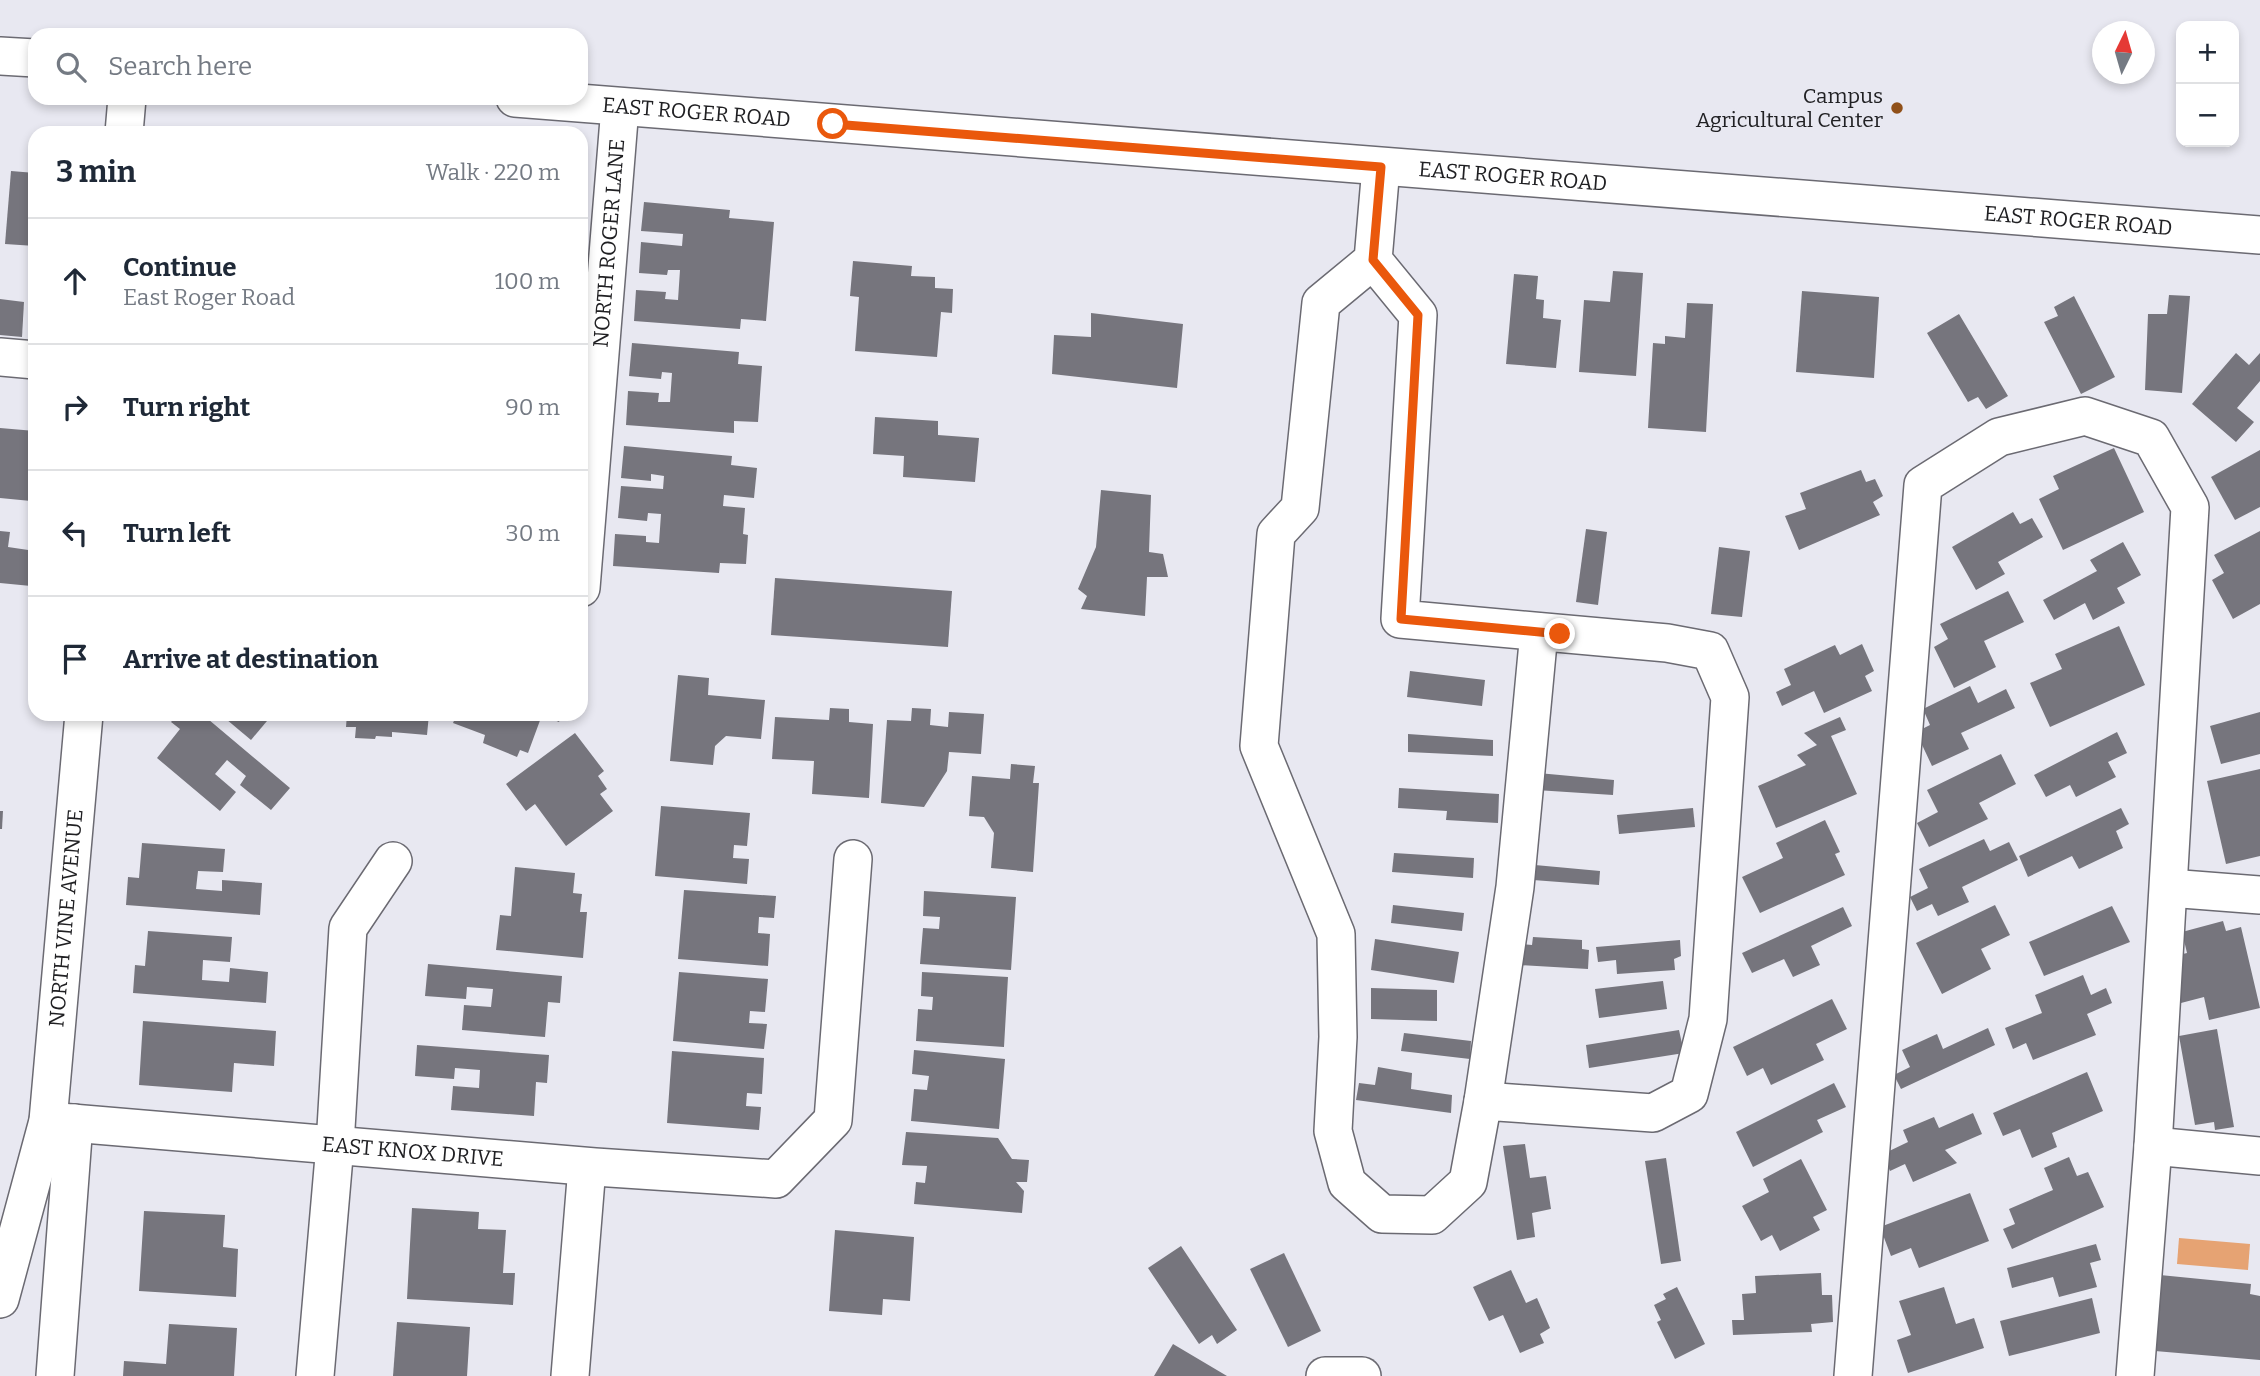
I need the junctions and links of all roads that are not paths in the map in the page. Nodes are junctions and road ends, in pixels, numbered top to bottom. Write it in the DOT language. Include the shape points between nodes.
graph roads {
  1 [pos="0,56"];
  2 [pos="28,58"];
  3 [pos="588,104"];
  4 [pos="126,105"];
  5 [pos="620,107"];
  6 [pos="125,126"];
  7 [pos="1381,167"];
  8 [pos="2260,235"];
  9 [pos="1373,260"];
  10 [pos="0,357"];
  11 [pos="28,359"];
  12 [pos="588,513"];
  13 [pos="1539,632"];
  14 [pos="85,721"];
  15 [pos="853,859"];
  16 [pos="393,861"];
  17 [pos="2169,888"];
  18 [pos="2260,895"];
  19 [pos="1483,1101"];
  20 [pos="61,1122"];
  21 [pos="335,1145"];
  22 [pos="2153,1146"];
  23 [pos="2260,1156"];
  24 [pos="587,1167"];
  25 [pos="0,1299"];
  26 [pos="55,1376"];
  27 [pos="315,1376"];
  28 [pos="570,1376"];
  29 [pos="1325,1376"];
  30 [pos="1362,1376"];
  31 [pos="1853,1376"];
  32 [pos="2135,1376"];
  1 -- 2 [label="street"];
  3 -- 5 [label="street, EAST ROGER ROAD"];
  4 -- 6 [label="street"];
  5 -- 7 [label="street, EAST ROGER ROAD"];
  5 -- 12 [label="street, NORTH ROGER LANE"];
  7 -- 8 [label="street, EAST ROGER ROAD"];
  7 -- 9 [label="street"];
  9 -- 13 [label="street" via="1418,315 1401,619"];
  9 -- 19 [label="street" via="1321,303 1300,508 1276,534 1259,746 1336,934 1338,1037 1333,1132 1347,1183 1382,1214 1432,1215 1468,1182"];
  10 -- 11 [label="street"];
  13 -- 19 [label="street" via="1515,887"];
  13 -- 19 [label="street" via="1710,651 1730,697 1708,1019 1689,1094 1653,1113"];
  14 -- 20 [label="street, NORTH VINE AVENUE"];
  15 -- 24 [label="street, EAST KNOX DRIVE" via="833,1120 776,1179"];
  16 -- 21 [label="street" via="348,928"];
  17 -- 18 [label="street"];
  17 -- 22 [label="street"];
  17 -- 31 [label="street" via="2190,507 2151,438 2085,416 1999,437 1923,485"];
  20 -- 21 [label="street, EAST KNOX DRIVE"];
  20 -- 25 [label="street"];
  20 -- 26 [label="street"];
  21 -- 24 [label="street, EAST KNOX DRIVE"];
  21 -- 27 [label="street"];
  22 -- 23 [label="street"];
  22 -- 32 [label="street"];
  24 -- 28 [label="street"];
  29 -- 30 [label="street"];
}
